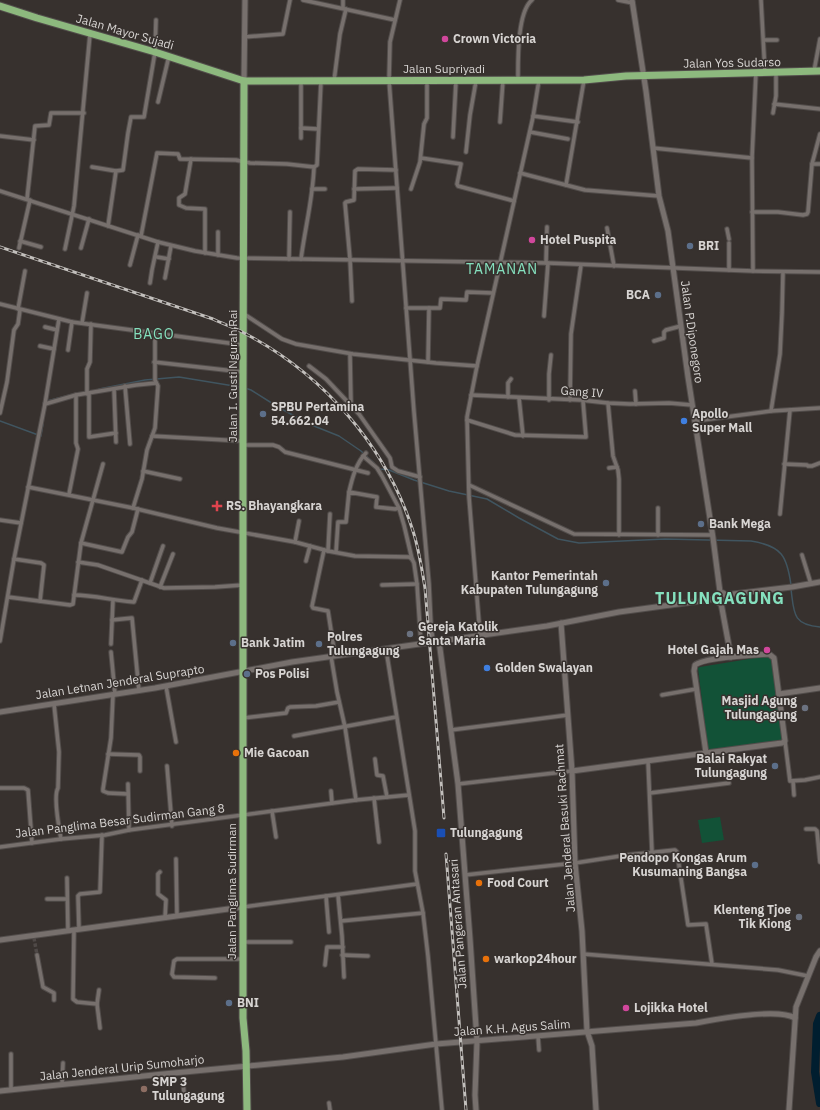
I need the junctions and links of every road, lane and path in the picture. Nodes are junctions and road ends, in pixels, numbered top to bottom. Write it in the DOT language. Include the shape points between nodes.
graph roads {
  1 [pos="245,0"];
  2 [pos="290,0"];
  3 [pos="303,0"];
  4 [pos="332,0"];
  5 [pos="343,0"];
  6 [pos="400,0"];
  7 [pos="532,0"];
  8 [pos="618,0"];
  9 [pos="761,0"];
  10 [pos="633,1"];
  11 [pos="0,6"];
  12 [pos="332,6"];
  13 [pos="344,8"];
  14 [pos="156,20"];
  15 [pos="395,20"];
  16 [pos="90,34"];
  17 [pos="244,37"];
  18 [pos="820,39"];
  19 [pos="764,40"];
  20 [pos="777,40"];
  21 [pos="155,52"];
  22 [pos="169,56"];
  23 [pos="756,72"];
  24 [pos="817,72"];
  25 [pos="765,73"];
  26 [pos="776,73"];
  27 [pos="644,75"];
  28 [pos="389,80"];
  29 [pos="427,80"];
  30 [pos="503,80"];
  31 [pos="518,80"];
  32 [pos="539,80"];
  33 [pos="584,80"];
  34 [pos="244,81"];
  35 [pos="301,81"];
  36 [pos="321,81"];
  37 [pos="334,81"];
  38 [pos="456,81"];
  39 [pos="476,81"];
  40 [pos="158,102"];
  41 [pos="774,104"];
  42 [pos="820,108"];
  43 [pos="84,113"];
  44 [pos="773,113"];
  45 [pos="533,116"];
  46 [pos="500,122"];
  47 [pos="578,122"];
  48 [pos="301,128"];
  49 [pos="318,129"];
  50 [pos="530,132"];
  51 [pos="820,134"];
  52 [pos="0,136"];
  53 [pos="453,137"];
  54 [pos="301,138"];
  55 [pos="568,139"];
  56 [pos="34,140"];
  57 [pos="653,148"];
  58 [pos="466,152"];
  59 [pos="420,158"];
  60 [pos="752,158"];
  61 [pos="191,159"];
  62 [pos="244,162"];
  63 [pos="812,164"];
  64 [pos="820,164"];
  65 [pos="92,167"];
  66 [pos="314,167"];
  67 [pos="396,170"];
  68 [pos="116,171"];
  69 [pos="520,173"];
  70 [pos="566,185"];
  71 [pos="312,188"];
  72 [pos="397,188"];
  73 [pos="325,189"];
  74 [pos="354,189"];
  75 [pos="411,189"];
  76 [pos="0,191"];
  77 [pos="659,196"];
  78 [pos="29,200"];
  79 [pos="514,201"];
  80 [pos="290,212"];
  81 [pos="752,212"];
  82 [pos="73,214"];
  83 [pos="89,219"];
  84 [pos="108,226"];
  85 [pos="547,227"];
  86 [pos="607,228"];
  87 [pos="728,229"];
  88 [pos="218,232"];
  89 [pos="139,235"];
  90 [pos="20,241"];
  91 [pos="158,242"];
  92 [pos="171,246"];
  93 [pos="41,247"];
  94 [pos="19,248"];
  95 [pos="81,248"];
  96 [pos="65,249"];
  97 [pos="205,253"];
  98 [pos="218,255"];
  99 [pos="157,257"];
  100 [pos="169,259"];
  101 [pos="244,259"];
  102 [pos="289,259"];
  103 [pos="301,259"];
  104 [pos="350,259"];
  105 [pos="402,260"];
  106 [pos="500,263"];
  107 [pos="547,263"];
  108 [pos="581,264"];
  109 [pos="130,265"];
  110 [pos="614,266"];
  111 [pos="673,267"];
  112 [pos="729,270"];
  113 [pos="25,271"];
  114 [pos="753,271"];
  115 [pos="783,272"];
  116 [pos="820,272"];
  117 [pos="165,278"];
  118 [pos="150,283"];
  119 [pos="87,293"];
  120 [pos="493,293"];
  121 [pos="352,301"];
  122 [pos="0,304"];
  123 [pos="406,308"];
  124 [pos="429,308"];
  125 [pos="19,309"];
  126 [pos="244,316"];
  127 [pos="544,316"];
  128 [pos="59,319"];
  129 [pos="72,322"];
  130 [pos="82,323"];
  131 [pos="91,324"];
  132 [pos="681,326"];
  133 [pos="45,327"];
  134 [pos="57,330"];
  135 [pos="155,333"];
  136 [pos="654,341"];
  137 [pos="243,345"];
  138 [pos="40,346"];
  139 [pos="54,349"];
  140 [pos="68,350"];
  141 [pos="350,354"];
  142 [pos="551,354"];
  143 [pos="410,360"];
  144 [pos="154,362"];
  145 [pos="428,362"];
  146 [pos="309,366"];
  147 [pos="477,366"];
  148 [pos="243,372"];
  149 [pos="511,379"];
  150 [pos="155,380"];
  151 [pos="125,386"];
  152 [pos="114,389"];
  153 [pos="635,391"];
  154 [pos="87,393"];
  155 [pos="76,395"];
  156 [pos="471,395"];
  157 [pos="508,397"];
  158 [pos="519,398"];
  159 [pos="549,400"];
  160 [pos="570,400"];
  161 [pos="583,401"];
  162 [pos="608,403"];
  163 [pos="46,404"];
  164 [pos="636,404"];
  165 [pos="692,404"];
  166 [pos="351,405"];
  167 [pos="820,408"];
  168 [pos="790,410"];
  169 [pos="771,411"];
  170 [pos="0,413"];
  171 [pos="467,420"];
  172 [pos="695,421"];
  173 [pos="116,433"];
  174 [pos="152,436"];
  175 [pos="523,436"];
  176 [pos="116,442"];
  177 [pos="243,443"];
  178 [pos="130,444"];
  179 [pos="820,463"];
  180 [pos="103,464"];
  181 [pos="784,464"];
  182 [pos="617,467"];
  183 [pos="609,468"];
  184 [pos="356,470"];
  185 [pos="143,471"];
  186 [pos="368,473"];
  187 [pos="180,478"];
  188 [pos="420,478"];
  189 [pos="28,487"];
  190 [pos="469,487"];
  191 [pos="349,492"];
  192 [pos="69,494"];
  193 [pos="93,500"];
  194 [pos="133,508"];
  195 [pos="399,508"];
  196 [pos="658,508"];
  197 [pos="138,509"];
  198 [pos="330,514"];
  199 [pos="780,514"];
  200 [pos="0,520"];
  201 [pos="299,521"];
  202 [pos="21,523"];
  203 [pos="244,533"];
  204 [pos="619,535"];
  205 [pos="658,535"];
  206 [pos="713,536"];
  207 [pos="295,542"];
  208 [pos="81,543"];
  209 [pos="163,546"];
  210 [pos="310,546"];
  211 [pos="326,550"];
  212 [pos="336,552"];
  213 [pos="173,554"];
  214 [pos="802,555"];
  215 [pos="14,559"];
  216 [pos="412,559"];
  217 [pos="306,561"];
  218 [pos="78,562"];
  219 [pos="142,580"];
  220 [pos="820,582"];
  221 [pos="150,584"];
  222 [pos="417,584"];
  223 [pos="811,584"];
  224 [pos="244,585"];
  225 [pos="382,585"];
  226 [pos="160,587"];
  227 [pos="720,592"];
  228 [pos="74,595"];
  229 [pos="725,595"];
  230 [pos="8,597"];
  231 [pos="715,599"];
  232 [pos="113,600"];
  233 [pos="40,602"];
  234 [pos="721,603"];
  235 [pos="112,620"];
  236 [pos="561,623"];
  237 [pos="480,636"];
  238 [pos="0,641"];
  239 [pos="436,641"];
  240 [pos="421,643"];
  241 [pos="111,644"];
  242 [pos="386,649"];
  243 [pos="111,652"];
  244 [pos="333,656"];
  245 [pos="730,657"];
  246 [pos="243,671"];
  247 [pos="166,686"];
  248 [pos="820,688"];
  249 [pos="696,689"];
  250 [pos="139,690"];
  251 [pos="779,694"];
  252 [pos="114,695"];
  253 [pos="662,695"];
  254 [pos="339,702"];
  255 [pos="54,704"];
  256 [pos="0,712"];
  257 [pos="568,715"];
  258 [pos="396,717"];
  259 [pos="243,718"];
  260 [pos="345,727"];
  261 [pos="452,730"];
  262 [pos="294,736"];
  263 [pos="785,741"];
  264 [pos="176,742"];
  265 [pos="706,753"];
  266 [pos="108,754"];
  267 [pos="375,759"];
  268 [pos="648,761"];
  269 [pos="167,766"];
  270 [pos="140,771"];
  271 [pos="572,771"];
  272 [pos="820,777"];
  273 [pos="793,781"];
  274 [pos="729,783"];
  275 [pos="128,784"];
  276 [pos="458,784"];
  277 [pos="0,788"];
  278 [pos="331,791"];
  279 [pos="650,793"];
  280 [pos="128,794"];
  281 [pos="409,795"];
  282 [pos="794,795"];
  283 [pos="387,797"];
  284 [pos="374,798"];
  285 [pos="356,800"];
  286 [pos="332,803"];
  287 [pos="272,812"];
  288 [pos="243,815"];
  289 [pos="172,826"];
  290 [pos="129,830"];
  291 [pos="806,830"];
  292 [pos="102,835"];
  293 [pos="276,837"];
  294 [pos="61,839"];
  295 [pos="378,842"];
  296 [pos="32,843"];
  297 [pos="0,847"];
  298 [pos="652,852"];
  299 [pos="176,859"];
  300 [pos="820,862"];
  301 [pos="575,863"];
  302 [pos="160,872"];
  303 [pos="465,875"];
  304 [pos="67,878"];
  305 [pos="417,884"];
  306 [pos="338,895"];
  307 [pos="326,896"];
  308 [pos="47,899"];
  309 [pos="67,899"];
  310 [pos="243,908"];
  311 [pos="423,913"];
  312 [pos="177,916"];
  313 [pos="165,918"];
  314 [pos="341,921"];
  315 [pos="74,930"];
  316 [pos="329,932"];
  317 [pos="0,940"];
  318 [pos="243,942"];
  319 [pos="291,942"];
  320 [pos="342,947"];
  321 [pos="820,951"];
  322 [pos="583,954"];
  323 [pos="37,955"];
  324 [pos="342,955"];
  325 [pos="368,956"];
  326 [pos="244,959"];
  327 [pos="712,964"];
  328 [pos="326,965"];
  329 [pos="808,976"];
  330 [pos="344,977"];
  331 [pos="215,978"];
  332 [pos="98,990"];
  333 [pos="54,1000"];
  334 [pos="97,1004"];
  335 [pos="795,1018"];
  336 [pos="100,1028"];
  337 [pos="587,1031"];
  338 [pos="538,1036"];
  339 [pos="477,1041"];
  340 [pos="436,1044"];
  341 [pos="539,1050"];
  342 [pos="12,1054"];
  343 [pos="63,1063"];
  344 [pos="246,1066"];
  345 [pos="183,1082"];
  346 [pos="62,1085"];
  347 [pos="11,1090"];
  348 [pos="0,1091"];
  349 [pos="184,1093"];
  350 [pos="330,1103"];
  351 [pos="247,1110"];
  352 [pos="330,1110"];
  353 [pos="442,1110"];
  354 [pos="476,1110"];
  355 [pos="596,1110"];
  356 [pos="788,1110"];
  1 -- 17 [label="main road"];
  2 -- 17 [label="street" via="283,34"];
  3 -- 12 [label="street"];
  4 -- 12 [label="street"];
  5 -- 13 [label="street"];
  6 -- 15 [label="street"];
  7 -- 31 [label="street" via="526,6 523,18"];
  8 -- 10 [label="street"];
  9 -- 19 [label="street"];
  10 -- 27 [label="main road, Jalan P.Diponegoro"];
  11 -- 16 [label="highway, Jalan Mayor Sujadi"];
  12 -- 13 [label="street"];
  13 -- 15 [label="street"];
  13 -- 37 [label="street"];
  14 -- 21 [label="street"];
  15 -- 28 [label="street" via="390,42"];
  16 -- 21 [label="highway, Jalan Mayor Sujadi"];
  16 -- 43 [label="street"];
  17 -- 34 [label="main road"];
  18 -- 24 [label="street"];
  19 -- 20 [label="street"];
  19 -- 25 [label="street"];
  21 -- 22 [label="highway, Jalan Mayor Sujadi"];
  21 -- 68 [label="street" via="144,117 131,117 123,170"];
  22 -- 34 [label="highway, Jalan Mayor Sujadi"];
  22 -- 40 [label="street"];
  23 -- 25 [label="highway, Jalan Yos Sudarso"];
  23 -- 27 [label="highway, Jalan Yos Sudarso"];
  23 -- 60 [label="street"];
  24 -- 26 [label="highway, Jalan Yos Sudarso"];
  25 -- 26 [label="highway, Jalan Yos Sudarso"];
  26 -- 41 [label="street"];
  27 -- 33 [label="highway, Jalan Supriyadi"];
  27 -- 57 [label="main road, Jalan P.Diponegoro"];
  28 -- 29 [label="highway, Jalan Supriyadi"];
  28 -- 37 [label="highway, Jalan Supriyadi"];
  28 -- 67 [label="street"];
  29 -- 38 [label="highway, Jalan Supriyadi"];
  29 -- 59 [label="street" via="427,118"];
  30 -- 31 [label="highway, Jalan Supriyadi"];
  30 -- 39 [label="highway, Jalan Supriyadi"];
  30 -- 46 [label="street"];
  31 -- 32 [label="highway, Jalan Supriyadi"];
  32 -- 33 [label="highway, Jalan Supriyadi"];
  32 -- 45 [label="street"];
  33 -- 47 [label="street"];
  34 -- 35 [label="highway, Jalan Supriyadi"];
  34 -- 62 [label="highway, Jalan I. Gusti Ngurah Rai"];
  35 -- 36 [label="highway, Jalan Supriyadi"];
  35 -- 48 [label="street"];
  36 -- 37 [label="highway, Jalan Supriyadi"];
  36 -- 49 [label="street"];
  38 -- 39 [label="highway, Jalan Supriyadi"];
  38 -- 53 [label="street"];
  39 -- 58 [label="street"];
  41 -- 42 [label="street"];
  41 -- 44 [label="street"];
  43 -- 56 [label="street" via="51,113 49,125 35,126"];
  43 -- 82 [label="street"];
  45 -- 47 [label="street"];
  45 -- 50 [label="street"];
  47 -- 70 [label="street"];
  48 -- 49 [label="street"];
  48 -- 54 [label="street"];
  49 -- 66 [label="street" via="317,165"];
  50 -- 55 [label="street"];
  50 -- 69 [label="street"];
  51 -- 63 [label="street"];
  52 -- 56 [label="street"];
  56 -- 78 [label="street"];
  57 -- 60 [label="street"];
  57 -- 77 [label="main road, Jalan P.Diponegoro"];
  59 -- 75 [label="street"];
  59 -- 79 [label="street" via="461,164 458,186"];
  60 -- 81 [label="street"];
  61 -- 62 [label="street"];
  61 -- 89 [label="street" via="180,159 178,154 156,154"];
  61 -- 97 [label="street" via="185,194 179,198 179,205 205,210"];
  62 -- 66 [label="street"];
  62 -- 101 [label="highway, Jalan I. Gusti Ngurah Rai"];
  63 -- 64 [label="street"];
  63 -- 81 [label="street" via="807,214"];
  65 -- 68 [label="street"];
  66 -- 71 [label="street"];
  67 -- 72 [label="street"];
  67 -- 74 [label="street" via="356,170"];
  68 -- 84 [label="street"];
  69 -- 70 [label="street"];
  69 -- 79 [label="street"];
  70 -- 77 [label="street" via="585,190"];
  71 -- 73 [label="street"];
  71 -- 103 [label="street"];
  72 -- 74 [label="street"];
  72 -- 105 [label="street"];
  74 -- 104 [label="street" via="354,200 345,203"];
  76 -- 78 [label="street"];
  77 -- 111 [label="main road, Jalan P.Diponegoro" via="668,231"];
  78 -- 82 [label="street"];
  78 -- 90 [label="street"];
  79 -- 106 [label="street"];
  80 -- 102 [label="street"];
  81 -- 114 [label="street"];
  82 -- 83 [label="street"];
  82 -- 96 [label="street"];
  83 -- 84 [label="street"];
  83 -- 95 [label="street"];
  84 -- 89 [label="street"];
  85 -- 107 [label="street"];
  86 -- 110 [label="street"];
  87 -- 112 [label="street"];
  88 -- 98 [label="street"];
  89 -- 91 [label="street"];
  89 -- 109 [label="street"];
  90 -- 93 [label="street"];
  90 -- 94 [label="street"];
  91 -- 92 [label="street"];
  91 -- 118 [label="street"];
  92 -- 97 [label="street"];
  92 -- 100 [label="street"];
  97 -- 98 [label="street"];
  98 -- 101 [label="street"];
  99 -- 100 [label="street"];
  100 -- 117 [label="street"];
  101 -- 102 [label="street"];
  101 -- 126 [label="highway, Jalan I. Gusti Ngurah Rai"];
  102 -- 103 [label="street"];
  103 -- 104 [label="street"];
  104 -- 105 [label="street"];
  104 -- 121 [label="street"];
  105 -- 106 [label="street"];
  105 -- 123 [label="street"];
  106 -- 107 [label="street"];
  106 -- 120 [label="street"];
  107 -- 108 [label="street"];
  107 -- 127 [label="street"];
  108 -- 110 [label="street"];
  108 -- 160 [label="street" via="571,334"];
  110 -- 111 [label="street"];
  111 -- 112 [label="street"];
  111 -- 132 [label="main road, Jalan P.Diponegoro"];
  112 -- 114 [label="street"];
  113 -- 125 [label="street"];
  114 -- 115 [label="street"];
  115 -- 116 [label="street"];
  115 -- 169 [label="street" via="780,354"];
  119 -- 130 [label="street"];
  120 -- 124 [label="street" via="467,292 466,300 442,299 441,307"];
  120 -- 147 [label="street"];
  122 -- 125 [label="street"];
  123 -- 124 [label="street"];
  123 -- 143 [label="street"];
  124 -- 145 [label="street"];
  125 -- 128 [label="street"];
  125 -- 170 [label="street"];
  126 -- 137 [label="highway, Jalan I. Gusti Ngurah Rai"];
  126 -- 141 [label="street" via="288,342"];
  128 -- 129 [label="street"];
  128 -- 134 [label="street"];
  129 -- 130 [label="street"];
  129 -- 140 [label="street"];
  130 -- 131 [label="street"];
  131 -- 135 [label="street"];
  131 -- 154 [label="street"];
  132 -- 136 [label="street" via="666,330 664,338"];
  132 -- 165 [label="main road, Jalan P.Diponegoro"];
  133 -- 134 [label="street"];
  134 -- 139 [label="street"];
  135 -- 137 [label="street"];
  135 -- 144 [label="street"];
  137 -- 148 [label="highway, Jalan I. Gusti Ngurah Rai"];
  138 -- 139 [label="street"];
  139 -- 163 [label="street"];
  141 -- 143 [label="street"];
  141 -- 166 [label="street"];
  142 -- 159 [label="street"];
  143 -- 145 [label="street"];
  143 -- 188 [label="street"];
  144 -- 148 [label="street"];
  144 -- 150 [label="street"];
  145 -- 147 [label="street"];
  146 -- 166 [label="street" via="326,379"];
  147 -- 156 [label="street"];
  148 -- 177 [label="highway, Jalan I. Gusti Ngurah Rai"];
  149 -- 157 [label="street" via="508,383"];
  150 -- 151 [label="street"];
  150 -- 174 [label="street" via="158,386 155,428"];
  151 -- 152 [label="street"];
  151 -- 178 [label="street"];
  152 -- 154 [label="street"];
  152 -- 173 [label="street"];
  153 -- 164 [label="street"];
  154 -- 155 [label="street"];
  154 -- 173 [label="street" via="89,437"];
  155 -- 163 [label="street"];
  155 -- 192 [label="street" via="78,449"];
  156 -- 157 [label="street, Gang IV"];
  156 -- 171 [label="street"];
  157 -- 158 [label="street, Gang IV"];
  158 -- 159 [label="street, Gang IV"];
  158 -- 175 [label="street"];
  159 -- 160 [label="street, Gang IV"];
  160 -- 161 [label="street, Gang IV"];
  161 -- 162 [label="street, Gang IV"];
  161 -- 175 [label="street" via="586,437"];
  162 -- 164 [label="street, Gang IV"];
  162 -- 182 [label="street" via="613,456"];
  163 -- 189 [label="street"];
  164 -- 165 [label="street, Gang IV"];
  165 -- 172 [label="main road, Jalan P.Diponegoro"];
  166 -- 188 [label="street" via="390,458 392,467"];
  167 -- 168 [label="street"];
  168 -- 169 [label="street"];
  168 -- 181 [label="street"];
  169 -- 172 [label="street"];
  171 -- 175 [label="street"];
  171 -- 190 [label="street"];
  172 -- 206 [label="main road, Jalan P.Diponegoro"];
  173 -- 176 [label="street"];
  174 -- 177 [label="street"];
  174 -- 185 [label="street"];
  177 -- 184 [label="street" via="273,445 285,452"];
  177 -- 203 [label="highway, Jalan I. Gusti Ngurah Rai"];
  179 -- 181 [label="street" via="812,466"];
  180 -- 193 [label="street"];
  181 -- 199 [label="street"];
  182 -- 183 [label="street"];
  182 -- 204 [label="street"];
  184 -- 186 [label="street"];
  184 -- 191 [label="street"];
  184 -- 195 [label="street" via="364,454 377,468"];
  185 -- 187 [label="street"];
  185 -- 194 [label="street"];
  188 -- 239 [label="street" via="431,625"];
  189 -- 192 [label="street"];
  189 -- 202 [label="street"];
  190 -- 204 [label="street" via="568,533"];
  190 -- 237 [label="street"];
  191 -- 195 [label="street" via="377,497 376,507"];
  191 -- 212 [label="street" via="346,522 338,522"];
  192 -- 193 [label="street"];
  193 -- 194 [label="street"];
  193 -- 208 [label="street"];
  194 -- 197 [label="street"];
  195 -- 216 [label="street"];
  196 -- 205 [label="street"];
  197 -- 203 [label="street"];
  197 -- 208 [label="street" via="132,532 122,552"];
  198 -- 211 [label="street"];
  200 -- 202 [label="street"];
  201 -- 207 [label="street"];
  202 -- 215 [label="street"];
  203 -- 207 [label="street"];
  203 -- 224 [label="highway, Jalan I. Gusti Ngurah Rai"];
  204 -- 205 [label="street"];
  205 -- 206 [label="street"];
  206 -- 227 [label="main road, Jalan P.Diponegoro"];
  207 -- 210 [label="street"];
  208 -- 218 [label="street"];
  209 -- 221 [label="street"];
  210 -- 211 [label="street"];
  210 -- 217 [label="street"];
  211 -- 212 [label="street"];
  211 -- 244 [label="street" via="312,606 328,611"];
  212 -- 216 [label="street" via="362,556 404,556"];
  213 -- 226 [label="street"];
  214 -- 223 [label="street"];
  215 -- 230 [label="street"];
  215 -- 233 [label="street" via="44,565"];
  216 -- 222 [label="street"];
  218 -- 219 [label="street" via="98,565"];
  218 -- 228 [label="street"];
  219 -- 221 [label="street"];
  219 -- 232 [label="street" via="135,602"];
  220 -- 223 [label="main road"];
  221 -- 226 [label="street"];
  222 -- 225 [label="street"];
  222 -- 240 [label="street"];
  223 -- 229 [label="main road"];
  224 -- 226 [label="street" via="170,589"];
  224 -- 246 [label="highway, Jalan I. Gusti Ngurah Rai"];
  227 -- 229 [label="main road"];
  227 -- 231 [label="main road" via="715,595"];
  228 -- 232 [label="street"];
  228 -- 233 [label="street" via="72,605"];
  229 -- 234 [label="main road" via="726,600"];
  230 -- 233 [label="street"];
  230 -- 238 [label="street"];
  231 -- 234 [label="main road"];
  231 -- 236 [label="main road, Jalan Letnan Jenderal Suprapto"];
  232 -- 235 [label="street"];
  234 -- 245 [label="main road"];
  235 -- 241 [label="street"];
  235 -- 250 [label="street" via="132,618"];
  236 -- 237 [label="main road, Jalan Letnan Jenderal Suprapto"];
  236 -- 257 [label="main road, Jalan Jenderal Basuki Rachmat"];
  237 -- 239 [label="main road, Jalan Letnan Jenderal Suprapto"];
  239 -- 240 [label="main road, Jalan Letnan Jenderal Suprapto"];
  239 -- 261 [label="main road, Jalan Pangeran Antasari"];
  240 -- 242 [label="main road, Jalan Letnan Jenderal Suprapto"];
  242 -- 244 [label="main road, Jalan Letnan Jenderal Suprapto"];
  242 -- 258 [label="street"];
  243 -- 252 [label="street"];
  244 -- 246 [label="main road, Jalan Letnan Jenderal Suprapto"];
  244 -- 254 [label="street"];
  245 -- 249 [label="main road" via="697,663 694,668"];
  245 -- 251 [label="main road" via="771,654 774,658"];
  246 -- 247 [label="main road, Jalan Letnan Jenderal Suprapto"];
  246 -- 259 [label="highway, Jalan Panglima Sudirman"];
  247 -- 250 [label="main road, Jalan Letnan Jenderal Suprapto"];
  247 -- 264 [label="street"];
  248 -- 251 [label="main road"];
  249 -- 253 [label="street"];
  249 -- 265 [label="main road"];
  250 -- 252 [label="main road, Jalan Letnan Jenderal Suprapto"];
  251 -- 263 [label="main road"];
  252 -- 255 [label="main road, Jalan Letnan Jenderal Suprapto"];
  252 -- 266 [label="street"];
  254 -- 259 [label="street" via="290,707 286,713"];
  254 -- 260 [label="street"];
  255 -- 256 [label="main road, Jalan Letnan Jenderal Suprapto"];
  255 -- 294 [label="street" via="59,761 56,805"];
  257 -- 261 [label="street"];
  257 -- 271 [label="main road, Jalan Jenderal Basuki Rachmat"];
  258 -- 260 [label="street"];
  258 -- 281 [label="street"];
  259 -- 288 [label="highway, Jalan Panglima Sudirman"];
  260 -- 262 [label="street"];
  260 -- 285 [label="street"];
  261 -- 276 [label="main road, Jalan Pangeran Antasari"];
  263 -- 265 [label="main road"];
  263 -- 273 [label="street" via="790,781"];
  265 -- 268 [label="main road"];
  266 -- 270 [label="street" via="138,755"];
  266 -- 280 [label="street" via="103,791"];
  267 -- 283 [label="street" via="377,775 383,776"];
  268 -- 271 [label="main road"];
  268 -- 279 [label="street"];
  269 -- 289 [label="street"];
  271 -- 276 [label="street"];
  271 -- 301 [label="main road, Jalan Jenderal Basuki Rachmat"];
  272 -- 273 [label="street"];
  273 -- 282 [label="street"];
  274 -- 279 [label="street"];
  275 -- 280 [label="street"];
  276 -- 303 [label="main road, Jalan Pangeran Antasari"];
  277 -- 296 [label="street" via="28,790"];
  278 -- 286 [label="street"];
  279 -- 298 [label="street"];
  280 -- 290 [label="street"];
  281 -- 283 [label="street, Jalan Panglima Besar Sudirman Gang 8"];
  281 -- 305 [label="street" via="415,831"];
  283 -- 284 [label="street, Jalan Panglima Besar Sudirman Gang 8"];
  284 -- 285 [label="street, Jalan Panglima Besar Sudirman Gang 8"];
  284 -- 295 [label="street"];
  285 -- 286 [label="street, Jalan Panglima Besar Sudirman Gang 8"];
  286 -- 287 [label="street, Jalan Panglima Besar Sudirman Gang 8"];
  287 -- 288 [label="street, Jalan Panglima Besar Sudirman Gang 8"];
  287 -- 293 [label="street"];
  288 -- 289 [label="street, Jalan Panglima Besar Sudirman Gang 8"];
  288 -- 310 [label="highway, Jalan Panglima Sudirman"];
  289 -- 290 [label="street, Jalan Panglima Besar Sudirman Gang 8"];
  290 -- 292 [label="street, Jalan Panglima Besar Sudirman Gang 8"];
  291 -- 300 [label="street" via="817,831"];
  292 -- 294 [label="street, Jalan Panglima Besar Sudirman Gang 8"];
  292 -- 315 [label="street" via="100,892 78,896"];
  294 -- 296 [label="street, Jalan Panglima Besar Sudirman Gang 8"];
  296 -- 297 [label="street, Jalan Panglima Besar Sudirman Gang 8"];
  298 -- 301 [label="street"];
  298 -- 327 [label="street" via="676,851 688,925 706,924"];
  299 -- 312 [label="street"];
  301 -- 303 [label="street"];
  301 -- 322 [label="main road, Jalan Jenderal Basuki Rachmat"];
  302 -- 313 [label="street" via="158,892 166,900"];
  303 -- 339 [label="main road, Jalan Pangeran Antasari"];
  304 -- 309 [label="street"];
  305 -- 306 [label="street"];
  305 -- 311 [label="street"];
  306 -- 307 [label="street"];
  306 -- 314 [label="street"];
  307 -- 310 [label="street"];
  307 -- 316 [label="street"];
  308 -- 309 [label="street"];
  309 -- 315 [label="street"];
  310 -- 312 [label="main road"];
  310 -- 318 [label="highway, Jalan Panglima Sudirman"];
  311 -- 314 [label="street"];
  311 -- 340 [label="street"];
  312 -- 313 [label="main road"];
  313 -- 315 [label="main road"];
  314 -- 320 [label="street"];
  315 -- 317 [label="main road"];
  315 -- 334 [label="street" via="73,999 77,1002"];
  318 -- 319 [label="street"];
  318 -- 326 [label="highway, Jalan Panglima Sudirman"];
  320 -- 324 [label="street"];
  320 -- 328 [label="street" via="327,948"];
  321 -- 329 [label="main road"];
  322 -- 327 [label="street"];
  322 -- 337 [label="main road, Jalan Jenderal Basuki Rachmat"];
  323 -- 333 [label="street" via="43,987 54,993"];
  324 -- 325 [label="street"];
  324 -- 330 [label="street"];
  326 -- 331 [label="street" via="174,961 174,977"];
  326 -- 344 [label="highway, Jalan Panglima Sudirman" via="243,1018"];
  327 -- 329 [label="street" via="778,970"];
  329 -- 335 [label="main road" via="798,1001"];
  332 -- 334 [label="street"];
  334 -- 336 [label="street"];
  335 -- 337 [label="main road, Jalan K.H. Agus Salim" via="786,1014 728,1017 696,1023"];
  335 -- 356 [label="main road"];
  337 -- 338 [label="main road, Jalan K.H. Agus Salim"];
  337 -- 355 [label="main road, Jalan Jenderal Basuki Rachmat" via="592,1046"];
  338 -- 339 [label="main road, Jalan K.H. Agus Salim"];
  338 -- 341 [label="street"];
  339 -- 340 [label="main road, Jalan K.H. Agus Salim"];
  339 -- 354 [label="main road, Jalan Pangeran Antasari"];
  340 -- 344 [label="main road, Jalan K.H. Agus Salim"];
  340 -- 353 [label="street"];
  342 -- 347 [label="street"];
  343 -- 346 [label="street"];
  344 -- 346 [label="main road, Jalan Jenderal Urip Sumoharjo"];
  344 -- 351 [label="highway, Jalan Panglima Sudirman"];
  345 -- 349 [label="street"];
  346 -- 347 [label="main road, Jalan Jenderal Urip Sumoharjo"];
  347 -- 348 [label="main road, Jalan Jenderal Urip Sumoharjo"];
  350 -- 352 [label="street"];
}
